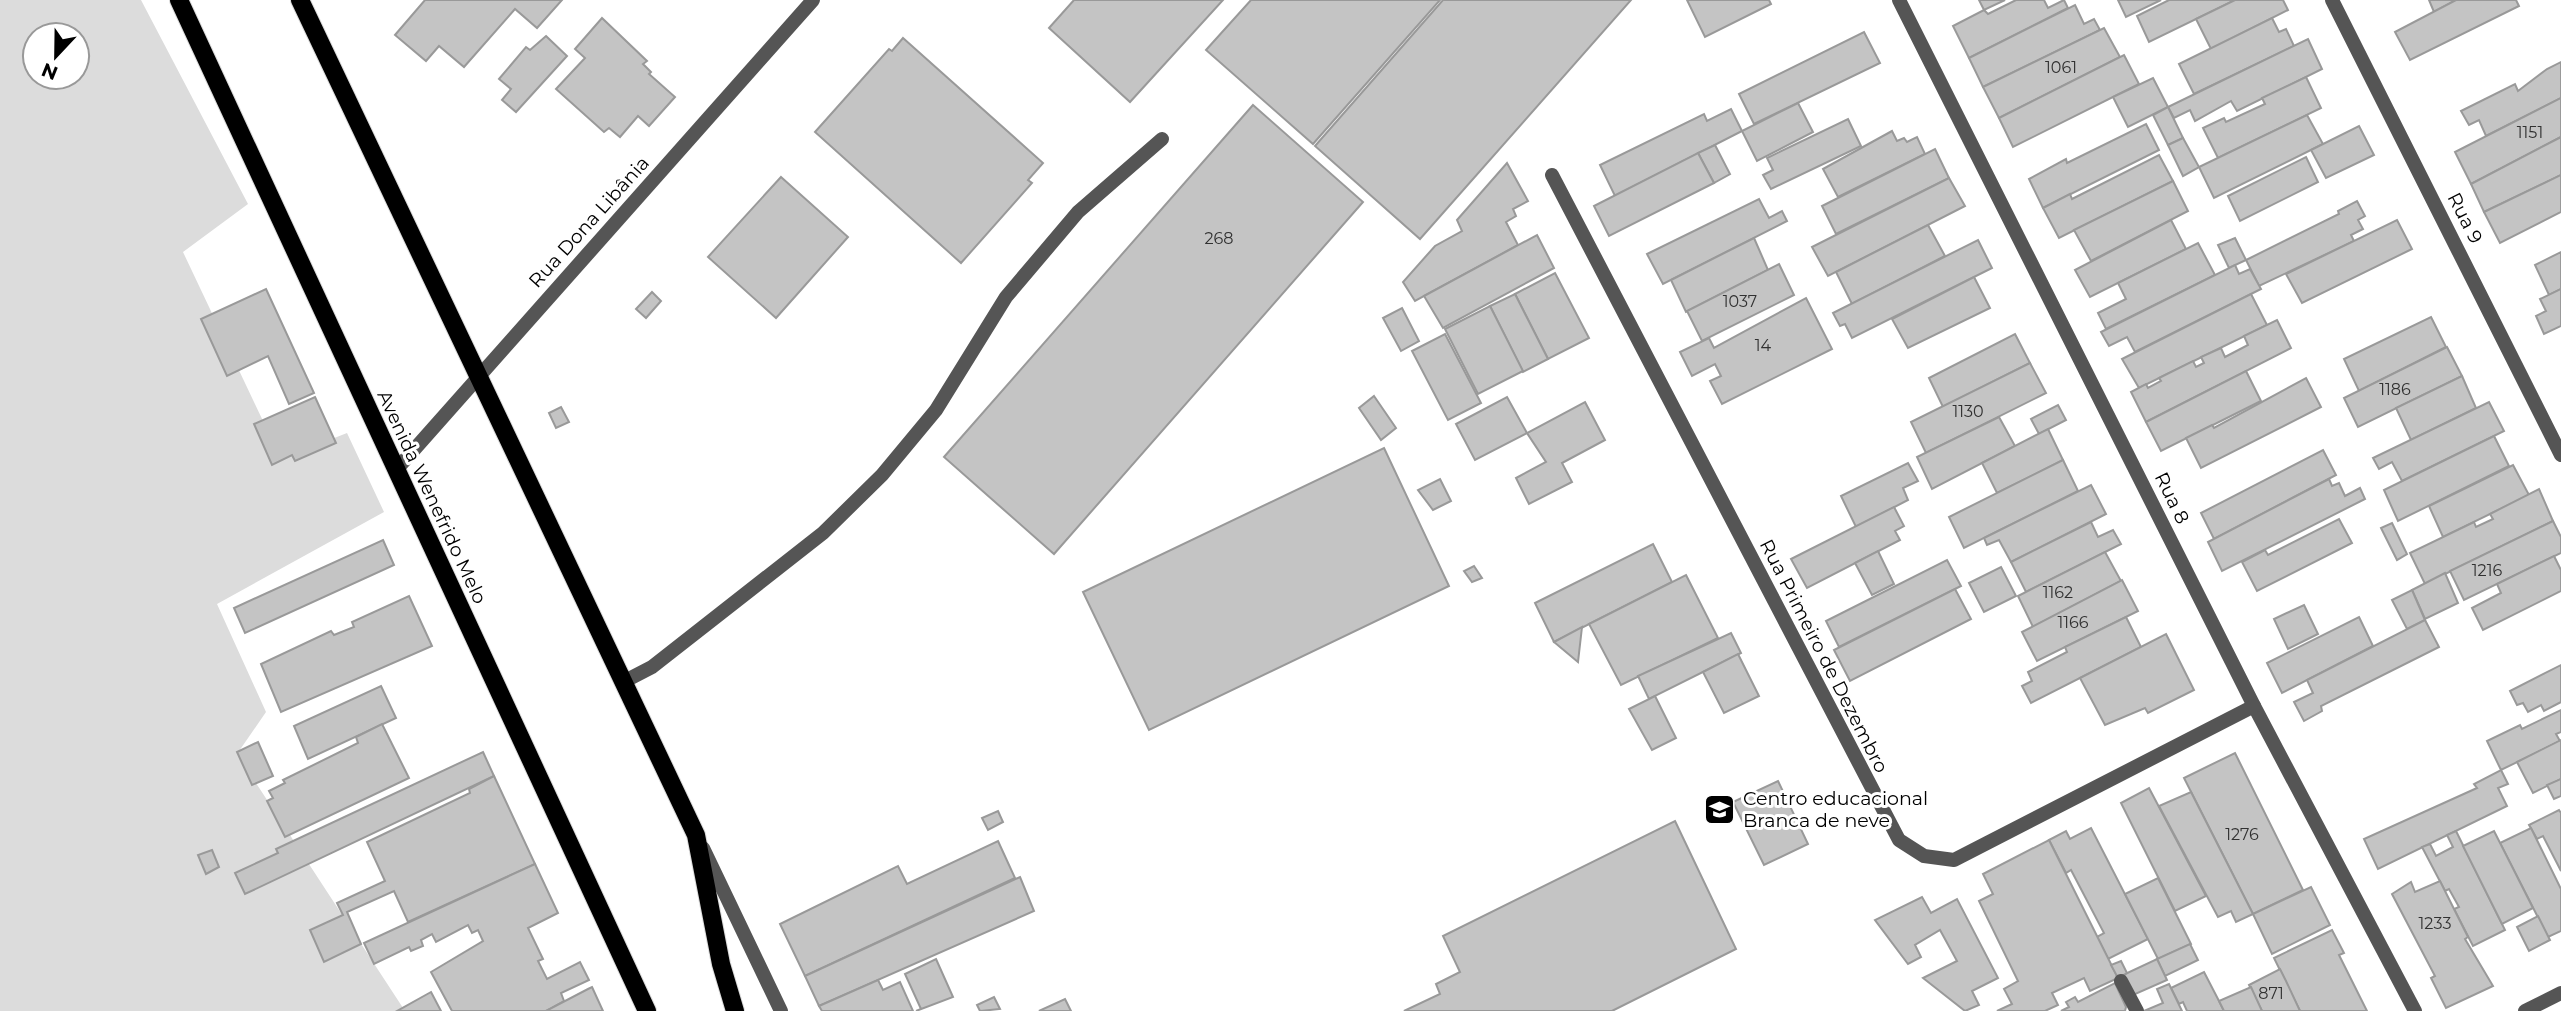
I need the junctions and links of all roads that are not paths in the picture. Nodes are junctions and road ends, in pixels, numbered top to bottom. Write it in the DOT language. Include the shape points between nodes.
graph roads {
  1 [pos="179,0"];
  2 [pos="300,0"];
  3 [pos="813,0"];
  4 [pos="1899,0"];
  5 [pos="2332,0"];
  6 [pos="1162,139"];
  7 [pos="1552,175"];
  8 [pos="479,376"];
  9 [pos="2561,455"];
  10 [pos="396,470"];
  11 [pos="625,681"];
  12 [pos="2254,706"];
  13 [pos="696,835"];
  14 [pos="2120,981"];
  15 [pos="2561,993"];
  16 [pos="647,1011"];
  17 [pos="735,1011"];
  18 [pos="781,1011"];
  19 [pos="2137,1011"];
  20 [pos="2415,1011"];
  21 [pos="2525,1011"];
  1 -- 10 [label="main road, Avenida Wenefrido Melo"];
  2 -- 8 [label="main road"];
  3 -- 8 [label="street, Rua Dona Libânia"];
  4 -- 12 [label="street, Rua 8"];
  5 -- 9 [label="street, Rua 9"];
  6 -- 11 [label="street" via="1078,212 1006,297 936,410 882,475 823,533 652,667"];
  7 -- 12 [label="street, Rua Primeiro de Dezembro" via="1899,840 1924,856 1954,860"];
  8 -- 10 [label="street, Rua Dona Libânia"];
  8 -- 11 [label="main road"];
  10 -- 16 [label="main road, Avenida Wenefrido Melo"];
  11 -- 13 [label="main road"];
  12 -- 20 [label="street, Rua 8"];
  13 -- 17 [label="main road" via="721,964"];
  13 -- 18 [label="street"];
  14 -- 19 [label="street"];
  15 -- 21 [label="street"];
}
